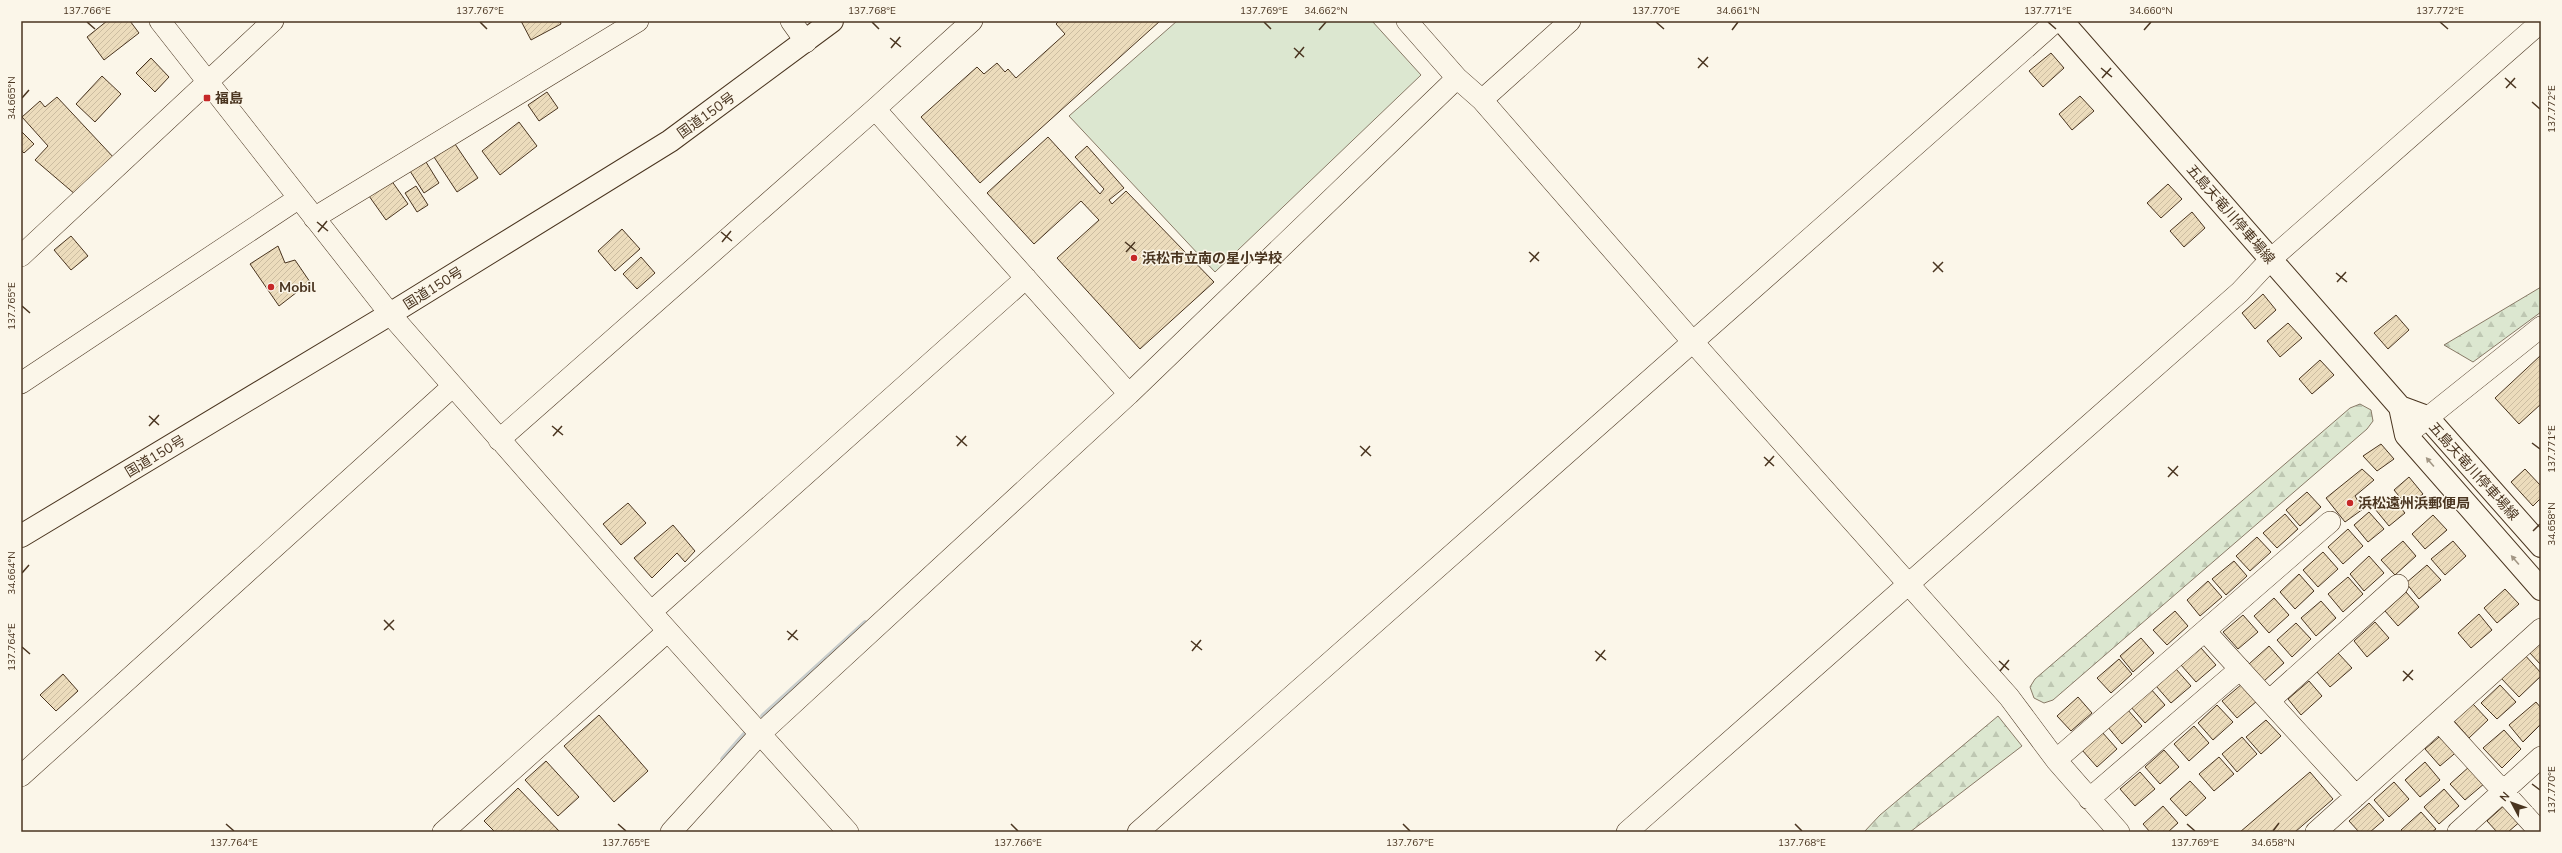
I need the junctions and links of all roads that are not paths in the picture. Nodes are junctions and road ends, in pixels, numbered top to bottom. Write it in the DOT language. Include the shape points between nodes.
graph roads {
  1 [pos="160,21"];
  2 [pos="273,21"];
  3 [pos="638,21"];
  4 [pos="791,21"];
  5 [pos="832,21"];
  6 [pos="972,21"];
  7 [pos="1407,21"];
  8 [pos="1570,21"];
  9 [pos="2056,21"];
  10 [pos="2062,21"];
  11 [pos="2541,22"];
  12 [pos="806,42"];
  13 [pos="1457,78"];
  14 [pos="208,82"];
  15 [pos="1482,100"];
  16 [pos="875,109"];
  17 [pos="299,198"];
  18 [pos="314,218"];
  19 [pos="21,256"];
  20 [pos="2271,259"];
  21 [pos="1026,278"];
  22 [pos="390,314"];
  23 [pos="2541,327"];
  24 [pos="1692,341"];
  25 [pos="21,383"];
  26 [pos="452,387"];
  27 [pos="1129,394"];
  28 [pos="2400,406"];
  29 [pos="2427,417"];
  30 [pos="2406,435"];
  31 [pos="499,440"];
  32 [pos="2330,522"];
  33 [pos="21,536"];
  34 [pos="2541,546"];
  35 [pos="1908,584"];
  36 [pos="2398,585"];
  37 [pos="2541,589"];
  38 [pos="651,612"];
  39 [pos="2541,629"];
  40 [pos="668,631"];
  41 [pos="2205,631"];
  42 [pos="2240,669"];
  43 [pos="2269,701"];
  44 [pos="2439,721"];
  45 [pos="760,733"];
  46 [pos="2541,757"];
  47 [pos="2056,760"];
  48 [pos="21,776"];
  49 [pos="2503,791"];
  50 [pos="2356,796"];
  51 [pos="2089,798"];
  52 [pos="2330,828"];
  53 [pos="443,832"];
  54 [pos="671,832"];
  55 [pos="848,832"];
  56 [pos="1138,832"];
  57 [pos="1627,832"];
  58 [pos="2119,832"];
  59 [pos="2458,832"];
  60 [pos="2540,832"];
  1 -- 14 [label="street"];
  2 -- 14 [label="street"];
  3 -- 18 [label="street"];
  4 -- 12 [label="street"];
  5 -- 12 [label="main road, 国道150号"];
  6 -- 16 [label="street"];
  7 -- 13 [label="street"];
  8 -- 15 [label="street"];
  9 -- 24 [label="street"];
  10 -- 20 [label="main road, 五島天竜川停車場線"];
  11 -- 20 [label="street"];
  12 -- 22 [label="main road, 国道150号" via="670,141"];
  13 -- 15 [label="street"];
  13 -- 27 [label="street"];
  14 -- 17 [label="street"];
  14 -- 19 [label="street"];
  15 -- 24 [label="street"];
  16 -- 21 [label="street"];
  16 -- 31 [label="street"];
  17 -- 18 [label="street"];
  17 -- 25 [label="street"];
  18 -- 22 [label="street"];
  20 -- 28 [label="main road, 五島天竜川停車場線"];
  20 -- 35 [label="street" via="2240,292"];
  21 -- 27 [label="street"];
  21 -- 38 [label="street"];
  22 -- 26 [label="street"];
  22 -- 33 [label="main road, 国道150号"];
  23 -- 29 [label="street"];
  24 -- 35 [label="street"];
  24 -- 56 [label="street"];
  26 -- 31 [label="street"];
  26 -- 48 [label="street"];
  27 -- 45 [label="street"];
  28 -- 29 [label="main road, 五島天竜川停車場線"];
  28 -- 30 [label="main road, 五島天竜川停車場線"];
  29 -- 30 [label="street"];
  29 -- 34 [label="main road, 五島天竜川停車場線"];
  37 -- 30 [label="main road, 五島天竜川停車場線, one-way"];
  31 -- 38 [label="street"];
  32 -- 41 [label="street"];
  35 -- 47 [label="street" via="2009,696"];
  35 -- 57 [label="street"];
  36 -- 43 [label="street"];
  38 -- 40 [label="street"];
  39 -- 44 [label="street"];
  40 -- 45 [label="street"];
  40 -- 53 [label="street"];
  41 -- 42 [label="street"];
  41 -- 47 [label="street"];
  42 -- 43 [label="street"];
  42 -- 51 [label="street"];
  43 -- 50 [label="street"];
  44 -- 49 [label="street"];
  44 -- 50 [label="street"];
  45 -- 54 [label="street"];
  45 -- 55 [label="street"];
  46 -- 49 [label="street"];
  47 -- 51 [label="street"];
  49 -- 59 [label="street"];
  49 -- 60 [label="street"];
  50 -- 52 [label="street"];
  51 -- 58 [label="street"];
}
